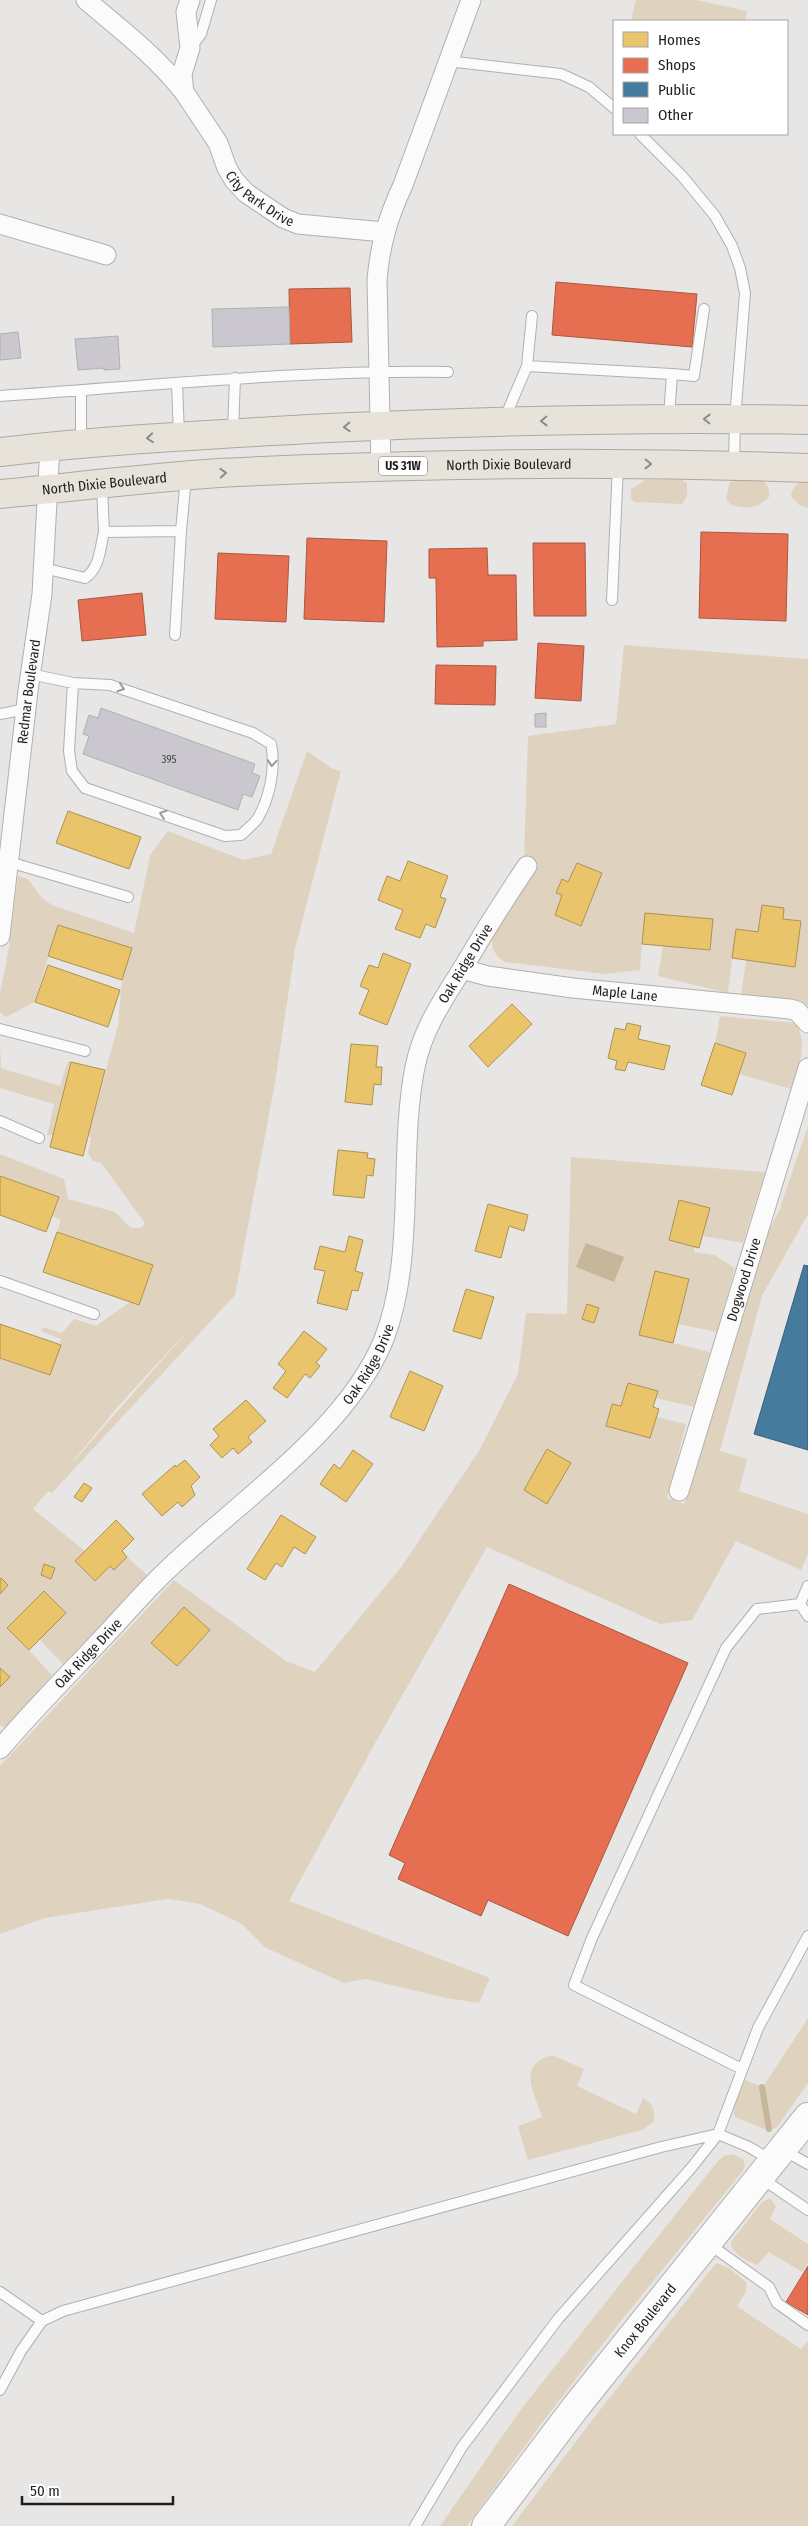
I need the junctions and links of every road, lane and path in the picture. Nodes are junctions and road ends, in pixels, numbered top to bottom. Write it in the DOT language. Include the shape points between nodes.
graph roads {
  1 [pos="86,0"];
  2 [pos="190,0"];
  3 [pos="211,0"];
  4 [pos="471,0"];
  5 [pos="190,48"];
  6 [pos="447,61"];
  7 [pos="184,92"];
  8 [pos="613,107"];
  9 [pos="641,135"];
  10 [pos="0,224"];
  11 [pos="384,232"];
  12 [pos="106,255"];
  13 [pos="704,308"];
  14 [pos="532,316"];
  15 [pos="528,366"];
  16 [pos="380,371"];
  17 [pos="448,372"];
  18 [pos="672,374"];
  19 [pos="235,378"];
  20 [pos="178,384"];
  21 [pos="80,390"];
  22 [pos="0,396"];
  23 [pos="669,418"];
  24 [pos="735,419"];
  25 [pos="808,420"];
  26 [pos="504,421"];
  27 [pos="380,426"];
  28 [pos="233,433"];
  29 [pos="179,435"];
  30 [pos="81,443"];
  31 [pos="50,446"];
  32 [pos="0,452"];
  33 [pos="618,464"];
  34 [pos="734,465"];
  35 [pos="381,467"];
  36 [pos="808,468"];
  37 [pos="186,476"];
  38 [pos="102,485"];
  39 [pos="49,489"];
  40 [pos="0,494"];
  41 [pos="180,531"];
  42 [pos="104,532"];
  43 [pos="43,568"];
  44 [pos="612,600"];
  45 [pos="175,635"];
  46 [pos="30,674"];
  47 [pos="73,683"];
  48 [pos="26,709"];
  49 [pos="0,714"];
  50 [pos="8,862"];
  51 [pos="527,866"];
  52 [pos="128,897"];
  53 [pos="0,936"];
  54 [pos="462,969"];
  55 [pos="808,1023"];
  56 [pos="0,1028"];
  57 [pos="85,1051"];
  58 [pos="808,1068"];
  59 [pos="0,1121"];
  60 [pos="38,1138"];
  61 [pos="0,1281"];
  62 [pos="94,1314"];
  63 [pos="679,1491"];
  64 [pos="808,1586"];
  65 [pos="800,1604"];
  66 [pos="808,1616"];
  67 [pos="0,1749"];
  68 [pos="808,1936"];
  69 [pos="742,2069"];
  70 [pos="808,2118"];
  71 [pos="718,2134"];
  72 [pos="773,2163"];
  73 [pos="808,2164"];
  74 [pos="808,2210"];
  75 [pos="708,2244"];
  76 [pos="0,2292"];
  77 [pos="42,2321"];
  78 [pos="808,2324"];
  79 [pos="0,2390"];
  80 [pos="415,2526"];
  81 [pos="486,2526"];
  1 -- 7 [label="street, City Park Drive" via="145,49"];
  2 -- 5 [label="street" via="186,12"];
  3 -- 5 [label="lane" via="201,34"];
  4 -- 6 [label="street"];
  5 -- 7 [label="street" via="182,74"];
  6 -- 8 [label="lane" via="561,74 588,88"];
  6 -- 11 [label="street"];
  7 -- 11 [label="street, City Park Drive" via="218,143 227,168 246,193 283,218 298,224"];
  9 -- 24 [label="lane" via="715,216 740,268 745,292"];
  10 -- 12 [label="street"];
  11 -- 16 [label="street" via="377,280"];
  13 -- 18 [label="lane" via="694,376"];
  14 -- 15 [label="lane"];
  15 -- 18 [label="lane"];
  15 -- 26 [label="lane"];
  16 -- 17 [label="lane"];
  16 -- 19 [label="lane"];
  16 -- 27 [label="street"];
  18 -- 23 [label="lane"];
  19 -- 20 [label="lane"];
  19 -- 28 [label="lane"];
  20 -- 21 [label="lane"];
  20 -- 29 [label="lane"];
  21 -- 22 [label="lane"];
  21 -- 30 [label="lane"];
  24 -- 23 [label="highway, one-way"];
  23 -- 26 [label="highway, one-way"];
  24 -- 25 [label="highway"];
  24 -- 34 [label="lane"];
  26 -- 27 [label="highway"];
  27 -- 28 [label="highway, one-way"];
  27 -- 35 [label="street"];
  28 -- 29 [label="highway"];
  29 -- 30 [label="highway, one-way"];
  30 -- 31 [label="highway"];
  31 -- 32 [label="highway"];
  31 -- 39 [label="street, Redmar Boulevard"];
  33 -- 34 [label="highway, North Dixie Boulevard / US 31W, one-way"];
  33 -- 35 [label="highway, North Dixie Boulevard / US 31W"];
  33 -- 44 [label="lane"];
  34 -- 36 [label="highway, North Dixie Boulevard / US 31W"];
  37 -- 35 [label="highway, North Dixie Boulevard / US 31W, one-way"];
  37 -- 38 [label="highway, North Dixie Boulevard / US 31W"];
  37 -- 41 [label="lane"];
  38 -- 39 [label="highway, North Dixie Boulevard / US 31W"];
  38 -- 42 [label="lane"];
  39 -- 40 [label="highway, North Dixie Boulevard / US 31W"];
  39 -- 43 [label="street, Redmar Boulevard"];
  41 -- 42 [label="lane"];
  41 -- 45 [label="lane"];
  42 -- 43 [label="lane" via="92,574 85,578"];
  43 -- 46 [label="street, Redmar Boulevard"];
  46 -- 47 [label="lane"];
  46 -- 48 [label="street, Redmar Boulevard"];
  47 -- 47 [label="lane, one-way" via="110,685 253,732 271,744 274,760 257,819 241,835 225,836 85,788 72,770 69,751"];
  48 -- 49 [label="lane"];
  48 -- 50 [label="street, Redmar Boulevard"];
  50 -- 52 [label="lane"];
  50 -- 53 [label="street, Redmar Boulevard"];
  51 -- 54 [label="street, Oak Ridge Drive"];
  54 -- 55 [label="street, Maple Lane" via="488,976 573,988 790,1009 797,1011"];
  54 -- 67 [label="street, Oak Ridge Drive" via="430,1023 415,1066 397,1290 384,1338 361,1382 305,1446 164,1573"];
  56 -- 57 [label="lane"];
  58 -- 63 [label="street, Dogwood Drive"];
  59 -- 60 [label="lane"];
  61 -- 62 [label="lane"];
  64 -- 65 [label="lane"];
  65 -- 66 [label="lane"];
  65 -- 69 [label="lane" via="757,1609 726,1648 592,1938 574,1985"];
  68 -- 69 [label="lane" via="758,2028"];
  69 -- 71 [label="lane"];
  70 -- 72 [label="main road, Knox Boulevard"];
  71 -- 72 [label="lane" via="749,2147"];
  71 -- 77 [label="lane" via="63,2311"];
  71 -- 80 [label="lane" via="558,2319 462,2447"];
  72 -- 73 [label="lane"];
  72 -- 74 [label="lane"];
  72 -- 75 [label="main road, Knox Boulevard"];
  75 -- 78 [label="lane" via="769,2288 777,2303"];
  75 -- 81 [label="main road, Knox Boulevard" via="575,2408"];
  76 -- 77 [label="lane"];
  77 -- 79 [label="lane"];
}
